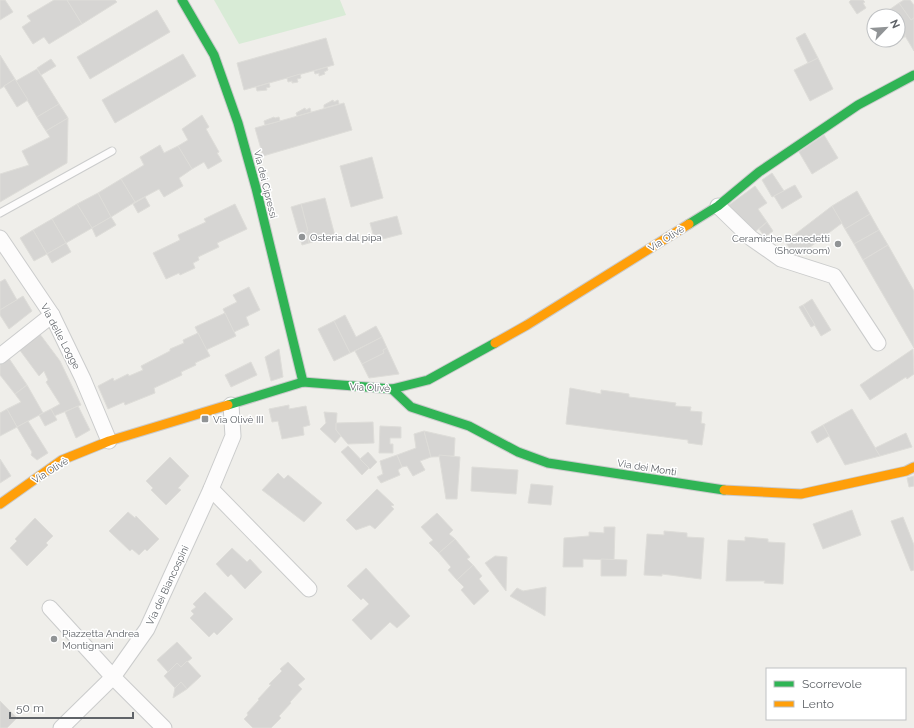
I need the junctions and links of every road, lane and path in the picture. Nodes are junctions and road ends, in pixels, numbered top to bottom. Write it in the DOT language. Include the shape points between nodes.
graph roads {
  1 [pos="182,0"];
  2 [pos="914,75"];
  3 [pos="112,151"];
  4 [pos="718,206"];
  5 [pos="0,213"];
  6 [pos="0,238"];
  7 [pos="52,314"];
  8 [pos="878,343"];
  9 [pos="0,356"];
  10 [pos="303,382"];
  11 [pos="392,389"];
  12 [pos="231,405"];
  13 [pos="109,441"];
  14 [pos="914,467"];
  15 [pos="211,488"];
  16 [pos="0,504"];
  17 [pos="309,589"];
  18 [pos="50,608"];
  19 [pos="113,677"];
  20 [pos="61,728"];
  21 [pos="164,728"];
  1 -- 10 [label="street, Via dei Cipressi" via="214,55 234,109"];
  2 -- 4 [label="street, Via Olivè" via="852,110 759,172"];
  3 -- 5 [label="lane"];
  4 -- 8 [label="street" via="751,238 781,259 834,276"];
  4 -- 11 [label="street, Via Olivè" via="527,325 428,380"];
  6 -- 7 [label="street, Via delle Logge"];
  7 -- 9 [label="street"];
  7 -- 13 [label="street, Via delle Logge"];
  10 -- 11 [label="street, Via Olivè"];
  10 -- 12 [label="street, Via Olivè"];
  11 -- 14 [label="street, Via dei Monti" via="411,407 469,426 518,452 548,463 710,488 801,494 906,471"];
  12 -- 13 [label="street, Via Olivè"];
  12 -- 15 [label="street, Via dei Biancospini" via="233,436"];
  13 -- 16 [label="street, Via Olivè" via="62,460"];
  15 -- 17 [label="street"];
  15 -- 19 [label="street, Via dei Biancospini" via="147,629"];
  18 -- 19 [label="street"];
  19 -- 20 [label="street, Via dei Biancospini"];
  19 -- 21 [label="street"];
}
